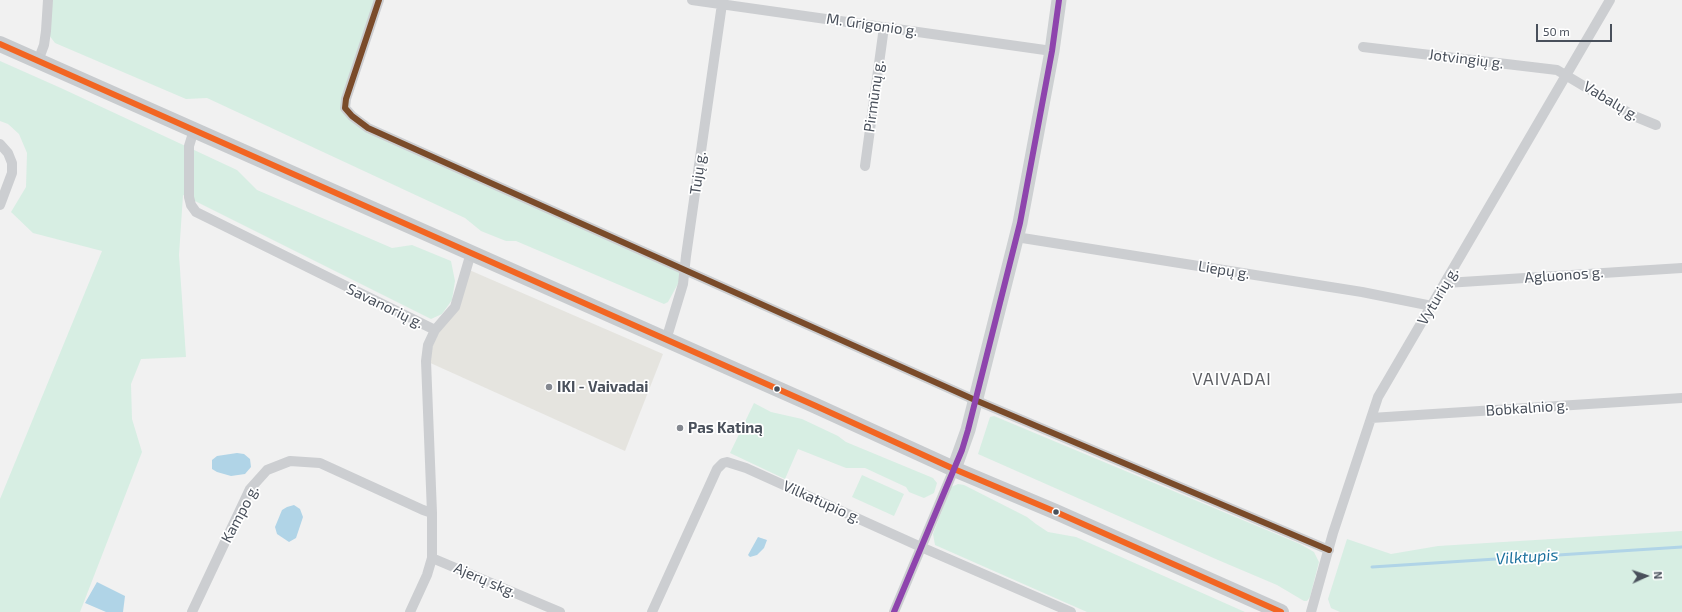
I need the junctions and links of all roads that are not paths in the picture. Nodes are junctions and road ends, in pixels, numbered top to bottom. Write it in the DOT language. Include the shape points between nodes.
graph roads {
  1 [pos="48,0"];
  2 [pos="379,0"];
  3 [pos="692,0"];
  4 [pos="1059,0"];
  5 [pos="1610,0"];
  6 [pos="722,4"];
  7 [pos="884,27"];
  8 [pos="0,44"];
  9 [pos="1363,47"];
  10 [pos="1052,51"];
  11 [pos="38,61"];
  12 [pos="1567,75"];
  13 [pos="1656,125"];
  14 [pos="194,130"];
  15 [pos="0,144"];
  16 [pos="865,166"];
  17 [pos="0,205"];
  18 [pos="1016,237"];
  19 [pos="471,253"];
  20 [pos="1682,268"];
  21 [pos="685,271"];
  22 [pos="1446,283"];
  23 [pos="1432,306"];
  24 [pos="435,330"];
  25 [pos="666,340"];
  26 [pos="1682,398"];
  27 [pos="975,400"];
  28 [pos="1371,418"];
  29 [pos="954,469"];
  30 [pos="432,513"];
  31 [pos="921,547"];
  32 [pos="1329,550"];
  33 [pos="432,558"];
  34 [pos="192,612"];
  35 [pos="410,612"];
  36 [pos="560,612"];
  37 [pos="652,612"];
  38 [pos="894,612"];
  39 [pos="1071,612"];
  40 [pos="1281,612"];
  41 [pos="1311,612"];
  1 -- 11 [label="street" via="44,46"];
  2 -- 21 [label="street" via="346,99 346,108 352,116 368,128"];
  3 -- 6 [label="street, M. Grigonio g."];
  4 -- 10 [label="main road"];
  5 -- 12 [label="street, Vyturių g."];
  6 -- 7 [label="street, M. Grigonio g."];
  6 -- 21 [label="street, Tujų g."];
  7 -- 10 [label="street, M. Grigonio g."];
  7 -- 16 [label="street, Pirmūnų g."];
  8 -- 11 [label="main road"];
  9 -- 12 [label="street, Jotvingių g." via="1557,70"];
  10 -- 18 [label="main road"];
  11 -- 14 [label="main road"];
  12 -- 13 [label="street, Vabalų g." via="1634,116"];
  12 -- 22 [label="street, Vyturių g."];
  14 -- 19 [label="main road"];
  14 -- 24 [label="street, Savanorių g." via="189,146 189,197 196,212"];
  15 -- 17 [label="street" via="12,163 12,173"];
  18 -- 23 [label="street, Liepų g." via="1354,291"];
  18 -- 27 [label="main road"];
  19 -- 24 [label="street" via="455,307"];
  19 -- 25 [label="main road"];
  20 -- 22 [label="street, Agluonos g."];
  21 -- 25 [label="street, Tujų g." via="681,294"];
  21 -- 27 [label="street"];
  22 -- 23 [label="street, Vyturių g."];
  23 -- 28 [label="street, Vyturių g." via="1378,397"];
  24 -- 30 [label="street, Savanorių g." via="428,345 426,361"];
  25 -- 29 [label="main road"];
  26 -- 28 [label="street, Bobkalnio g."];
  27 -- 29 [label="main road" via="962,450"];
  27 -- 32 [label="street"];
  28 -- 32 [label="street, Vyturių g."];
  29 -- 31 [label="street"];
  29 -- 40 [label="main road"];
  30 -- 33 [label="street, Savanorių g."];
  30 -- 34 [label="street, Kampo g." via="320,463 290,461 266,470 250,490"];
  31 -- 37 [label="street, Vilkatupio g." via="746,468 728,462 723,463 717,469"];
  31 -- 38 [label="street"];
  31 -- 39 [label="street, Vilkatupio g."];
  32 -- 41 [label="street, Vyturių g."];
  33 -- 35 [label="street, Savanorių g."];
  33 -- 36 [label="street, Ajerų skg."];
}
